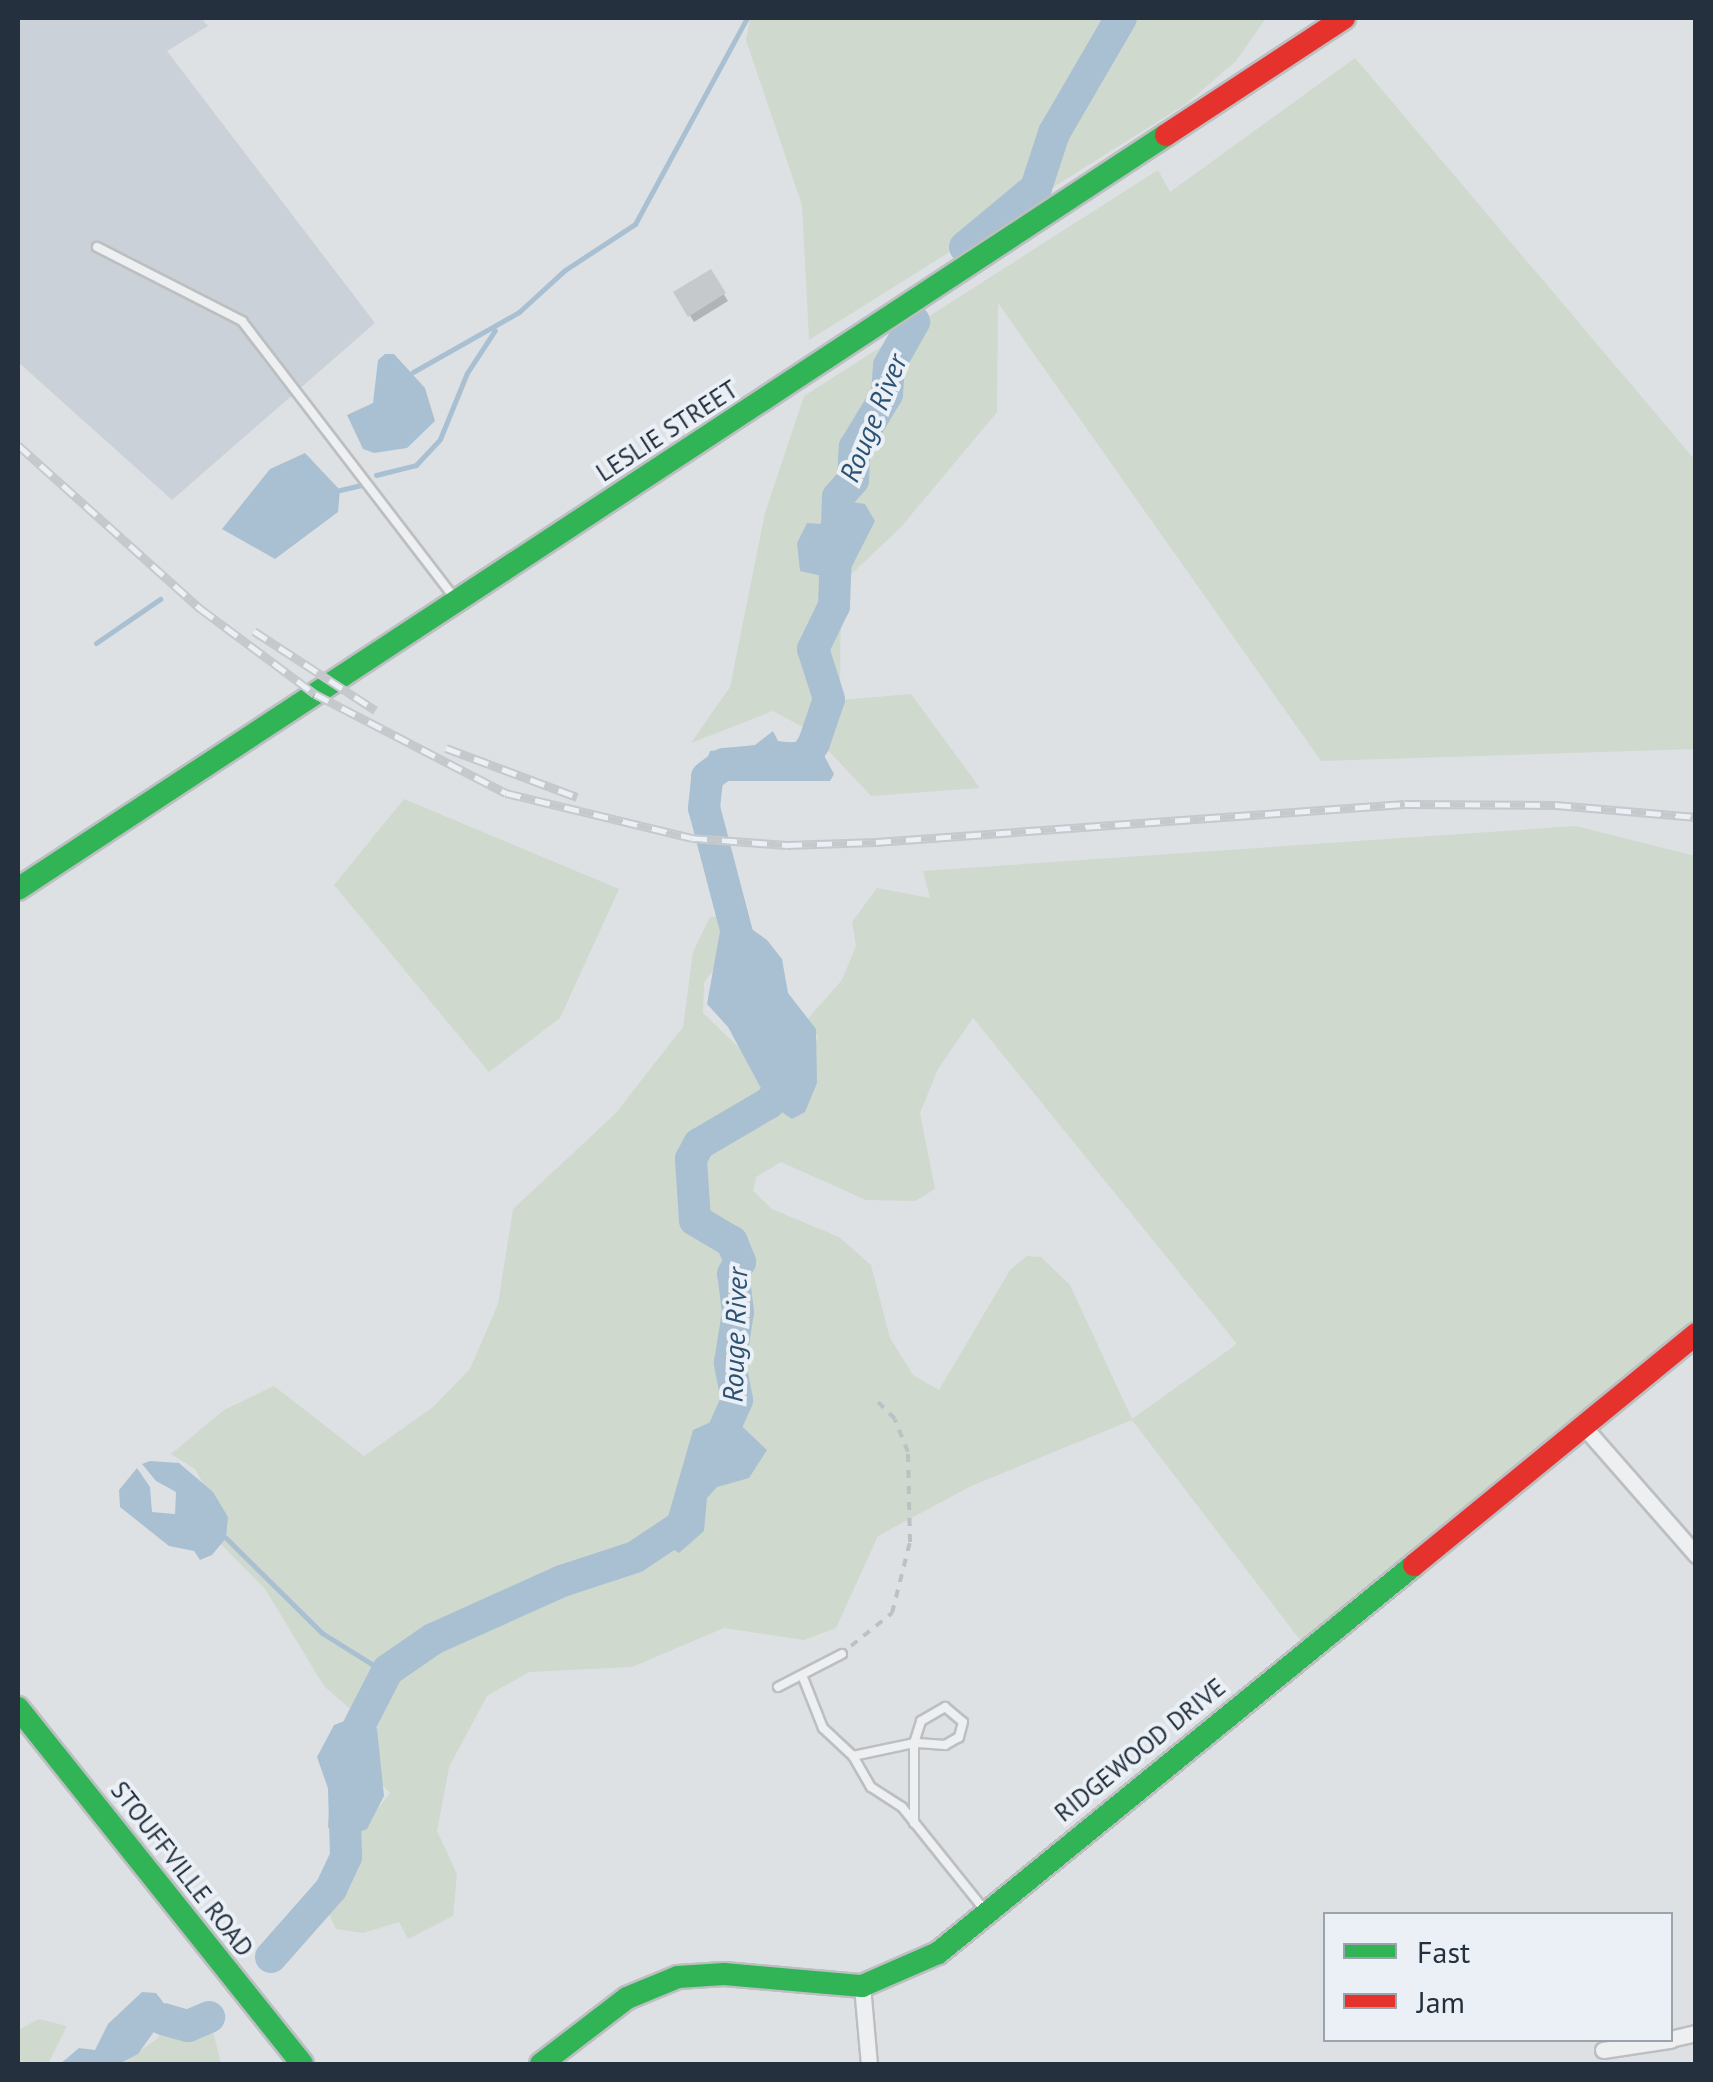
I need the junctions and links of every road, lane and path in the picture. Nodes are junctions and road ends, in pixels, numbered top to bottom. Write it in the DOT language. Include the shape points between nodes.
graph roads {
  1 [pos="1344,18"];
  2 [pos="97,246"];
  3 [pos="457,601"];
  4 [pos="18,889"];
  5 [pos="1696,1334"];
  6 [pos="876,1399"];
  7 [pos="1585,1428"];
  8 [pos="1696,1555"];
  9 [pos="842,1654"];
  10 [pos="802,1674"];
  11 [pos="778,1687"];
  12 [pos="18,1708"];
  13 [pos="914,1742"];
  14 [pos="853,1756"];
  15 [pos="914,1824"];
  16 [pos="987,1912"];
  17 [pos="862,1986"];
  18 [pos="1652,2042"];
  19 [pos="1603,2050"];
  20 [pos="302,2064"];
  21 [pos="541,2064"];
  22 [pos="869,2064"];
  1 -- 3 [label="street, LESLIE STREET"];
  2 -- 3 [label="lane" via="242,321"];
  3 -- 4 [label="street, LESLIE STREET"];
  5 -- 7 [label="street, RIDGEWOOD DRIVE"];
  6 -- 9 [label="path" via="895,1418 908,1452 910,1542 892,1613"];
  7 -- 8 [label="street"];
  7 -- 16 [label="street, RIDGEWOOD DRIVE"];
  9 -- 10 [label="lane"];
  10 -- 11 [label="lane"];
  10 -- 14 [label="lane" via="823,1728"];
  12 -- 20 [label="street, STOUFFVILLE ROAD"];
  13 -- 13 [label="lane" via="944,1745 959,1738 962,1722 945,1707 933,1710"];
  13 -- 14 [label="lane"];
  13 -- 15 [label="lane"];
  14 -- 15 [label="lane" via="871,1787"];
  15 -- 16 [label="lane"];
  16 -- 17 [label="street, RIDGEWOOD DRIVE" via="907,1971"];
  17 -- 21 [label="street, RIDGEWOOD DRIVE" via="724,1974 678,1977 627,1998"];
  17 -- 22 [label="street"];
  18 -- 19 [label="street"];
}
